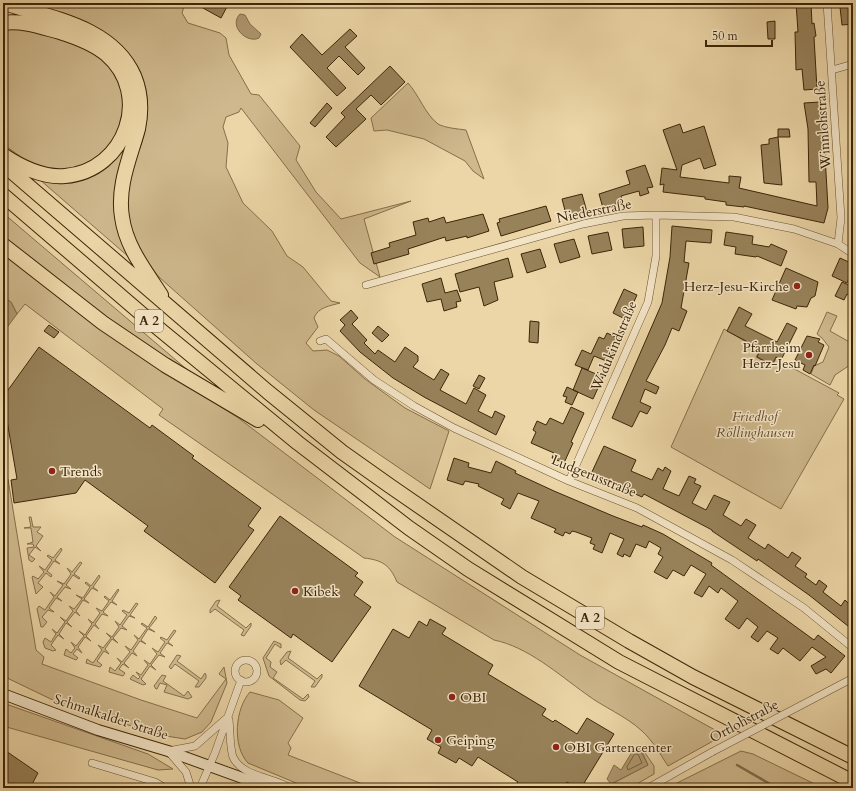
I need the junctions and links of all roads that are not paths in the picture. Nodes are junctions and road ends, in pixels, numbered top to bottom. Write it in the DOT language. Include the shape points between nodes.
graph roads {
  1 [pos="4,3"];
  2 [pos="827,3"];
  3 [pos="3,17"];
  4 [pos="3,23"];
  5 [pos="32,24"];
  6 [pos="853,64"];
  7 [pos="832,70"];
  8 [pos="3,155"];
  9 [pos="3,164"];
  10 [pos="3,195"];
  11 [pos="656,215"];
  12 [pos="838,244"];
  13 [pos="3,246"];
  14 [pos="853,254"];
  15 [pos="366,285"];
  16 [pos="171,309"];
  17 [pos="320,341"];
  18 [pos="298,443"];
  19 [pos="569,481"];
  20 [pos="853,648"];
  21 [pos="853,678"];
  22 [pos="241,680"];
  23 [pos="3,694"];
  24 [pos="228,717"];
  25 [pos="168,751"];
  26 [pos="853,757"];
  27 [pos="92,763"];
  28 [pos="210,766"];
  29 [pos="853,782"];
  30 [pos="165,788"];
  31 [pos="191,788"];
  32 [pos="200,788"];
  33 [pos="270,788"];
  34 [pos="290,788"];
  35 [pos="648,788"];
  1 -- 16 [label="highway" via="96,34 127,62 140,90 141,103 138,126 123,179 122,215 133,251"];
  2 -- 7 [label="street, Winnlohstraße"];
  3 -- 5 [label="highway"];
  4 -- 5 [label="highway"];
  5 -- 8 [label="highway" via="78,38 106,53 115,62 128,87 129,120 122,138 111,154 98,166 82,174 45,175"];
  6 -- 7 [label="street"];
  7 -- 12 [label="street, Winnlohstraße" via="841,218"];
  9 -- 16 [label="highway, A 2"];
  10 -- 18 [label="highway, A 2" via="158,328"];
  11 -- 12 [label="street, Niederstraße" via="734,217 794,229"];
  11 -- 15 [label="street, Niederstraße" via="623,216 583,224"];
  11 -- 19 [label="street, Widukindstraße" via="656,256 648,302"];
  12 -- 14 [label="street, Niederstraße"];
  13 -- 18 [label="highway" via="98,319 165,365"];
  16 -- 26 [label="highway, A 2" via="342,452 522,577 693,677"];
  17 -- 19 [label="street, Ludgerusstraße" via="326,340 374,380 414,406 454,428"];
  18 -- 29 [label="highway, A 2" via="397,519 468,569 605,654"];
  19 -- 20 [label="street, Ludgerusstraße" via="637,508 732,560 804,608"];
  21 -- 35 [label="street, Ortlohstraße, bridge"];
  22 -- 24 [label="street"];
  23 -- 25 [label="main road, Schmalkalder Straße" via="98,730"];
  24 -- 25 [label="street" via="195,746"];
  24 -- 28 [label="street"];
  24 -- 34 [label="street" via="233,757 243,769"];
  25 -- 28 [label="main road, Schmalkalder Straße"];
  25 -- 31 [label="street" via="186,772"];
  27 -- 30 [label="street" via="155,782"];
  28 -- 32 [label="street"];
  28 -- 33 [label="main road, Schmalkalder Straße"];
}
